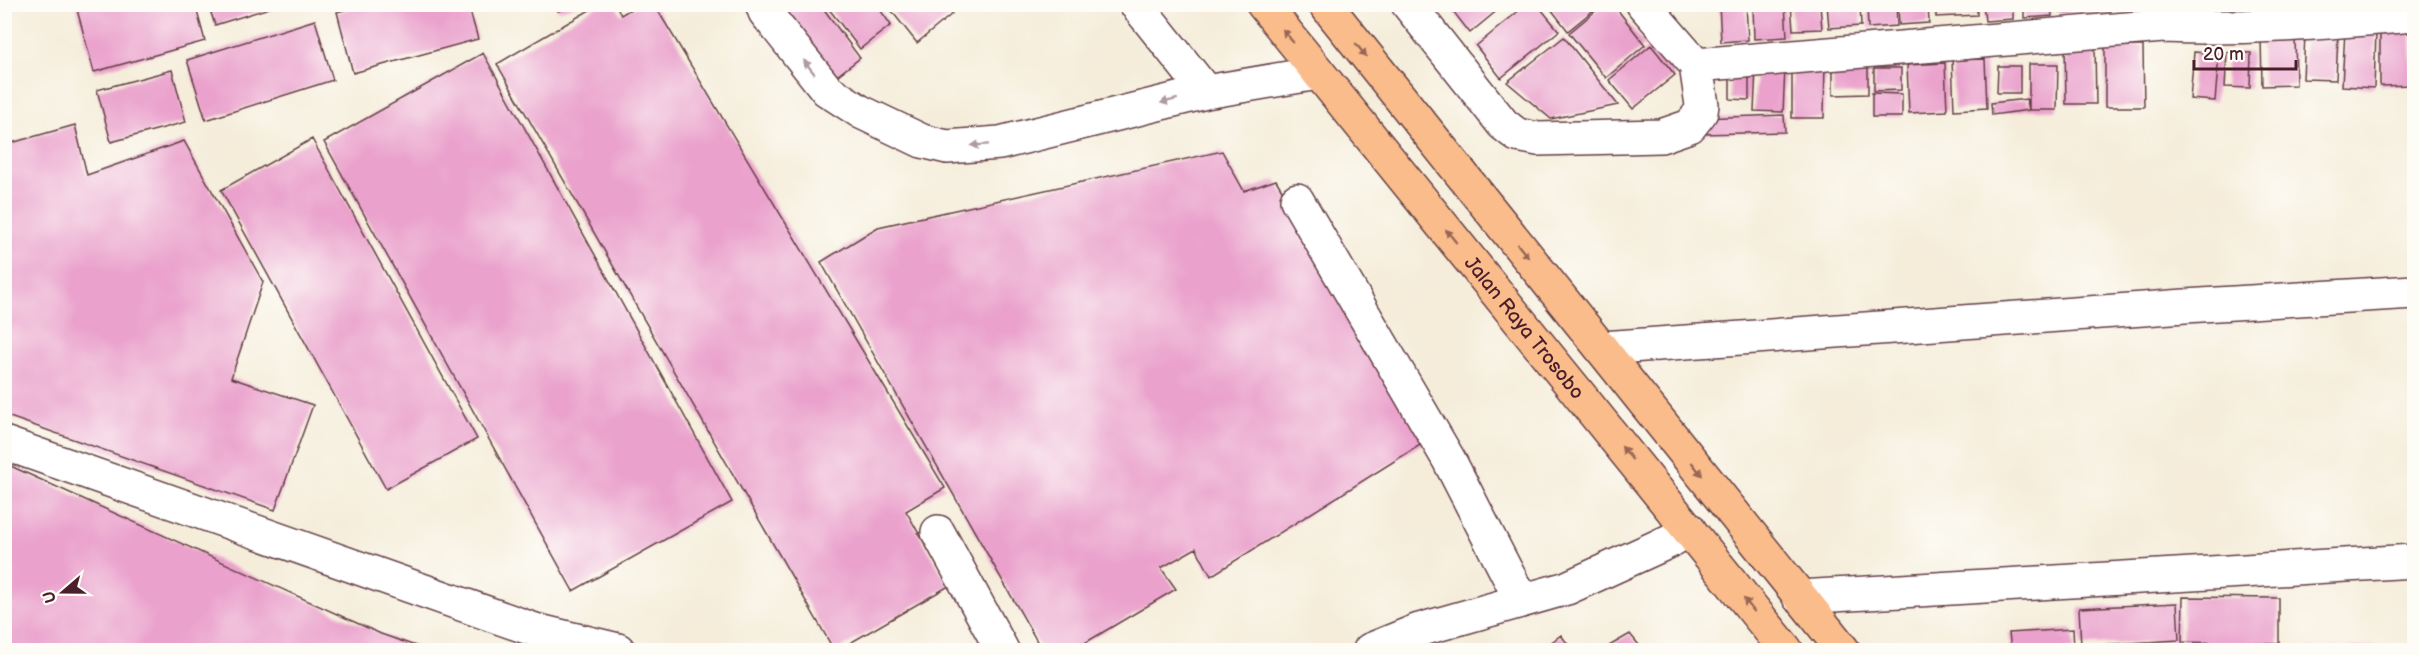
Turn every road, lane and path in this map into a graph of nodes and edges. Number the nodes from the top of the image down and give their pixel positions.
1 (762, 4) edge
2 (1136, 4) edge
3 (1263, 4) edge
4 (1325, 4) edge
5 (1408, 4) edge
6 (1643, 4) edge
7 (2339, 13) edge
8 (2162, 15) edge
9 (2415, 15) edge
10 (1696, 65) junction
11 (1318, 73) junction
12 (1206, 92) junction
13 (1297, 200) dead end
14 (2415, 292) edge
15 (1602, 348) junction
16 (4, 443) edge
17 (1689, 530) junction
18 (938, 532) dead end
19 (2415, 561) edge
20 (1799, 597) junction
21 (1521, 600) junction
22 (618, 651) edge
23 (1002, 651) edge
24 (1370, 651) edge
25 (1785, 651) edge
26 (1843, 651) edge

12 -> 1 street
2 - 12 street
11 -> 3 highway, Jalan Raya Trosobo
4 -> 15 highway
5 - 10 street
6 - 10 street
7 - 8 street
7 - 9 street
8 - 10 street
11 - 12 street
17 -> 11 highway, Jalan Raya Trosobo
13 - 21 street
14 - 15 street
15 -> 20 highway
16 - 22 street
17 - 21 street
25 -> 17 highway, Jalan Raya Trosobo
18 - 23 street
19 - 20 street
20 - 26 highway
21 - 24 street

